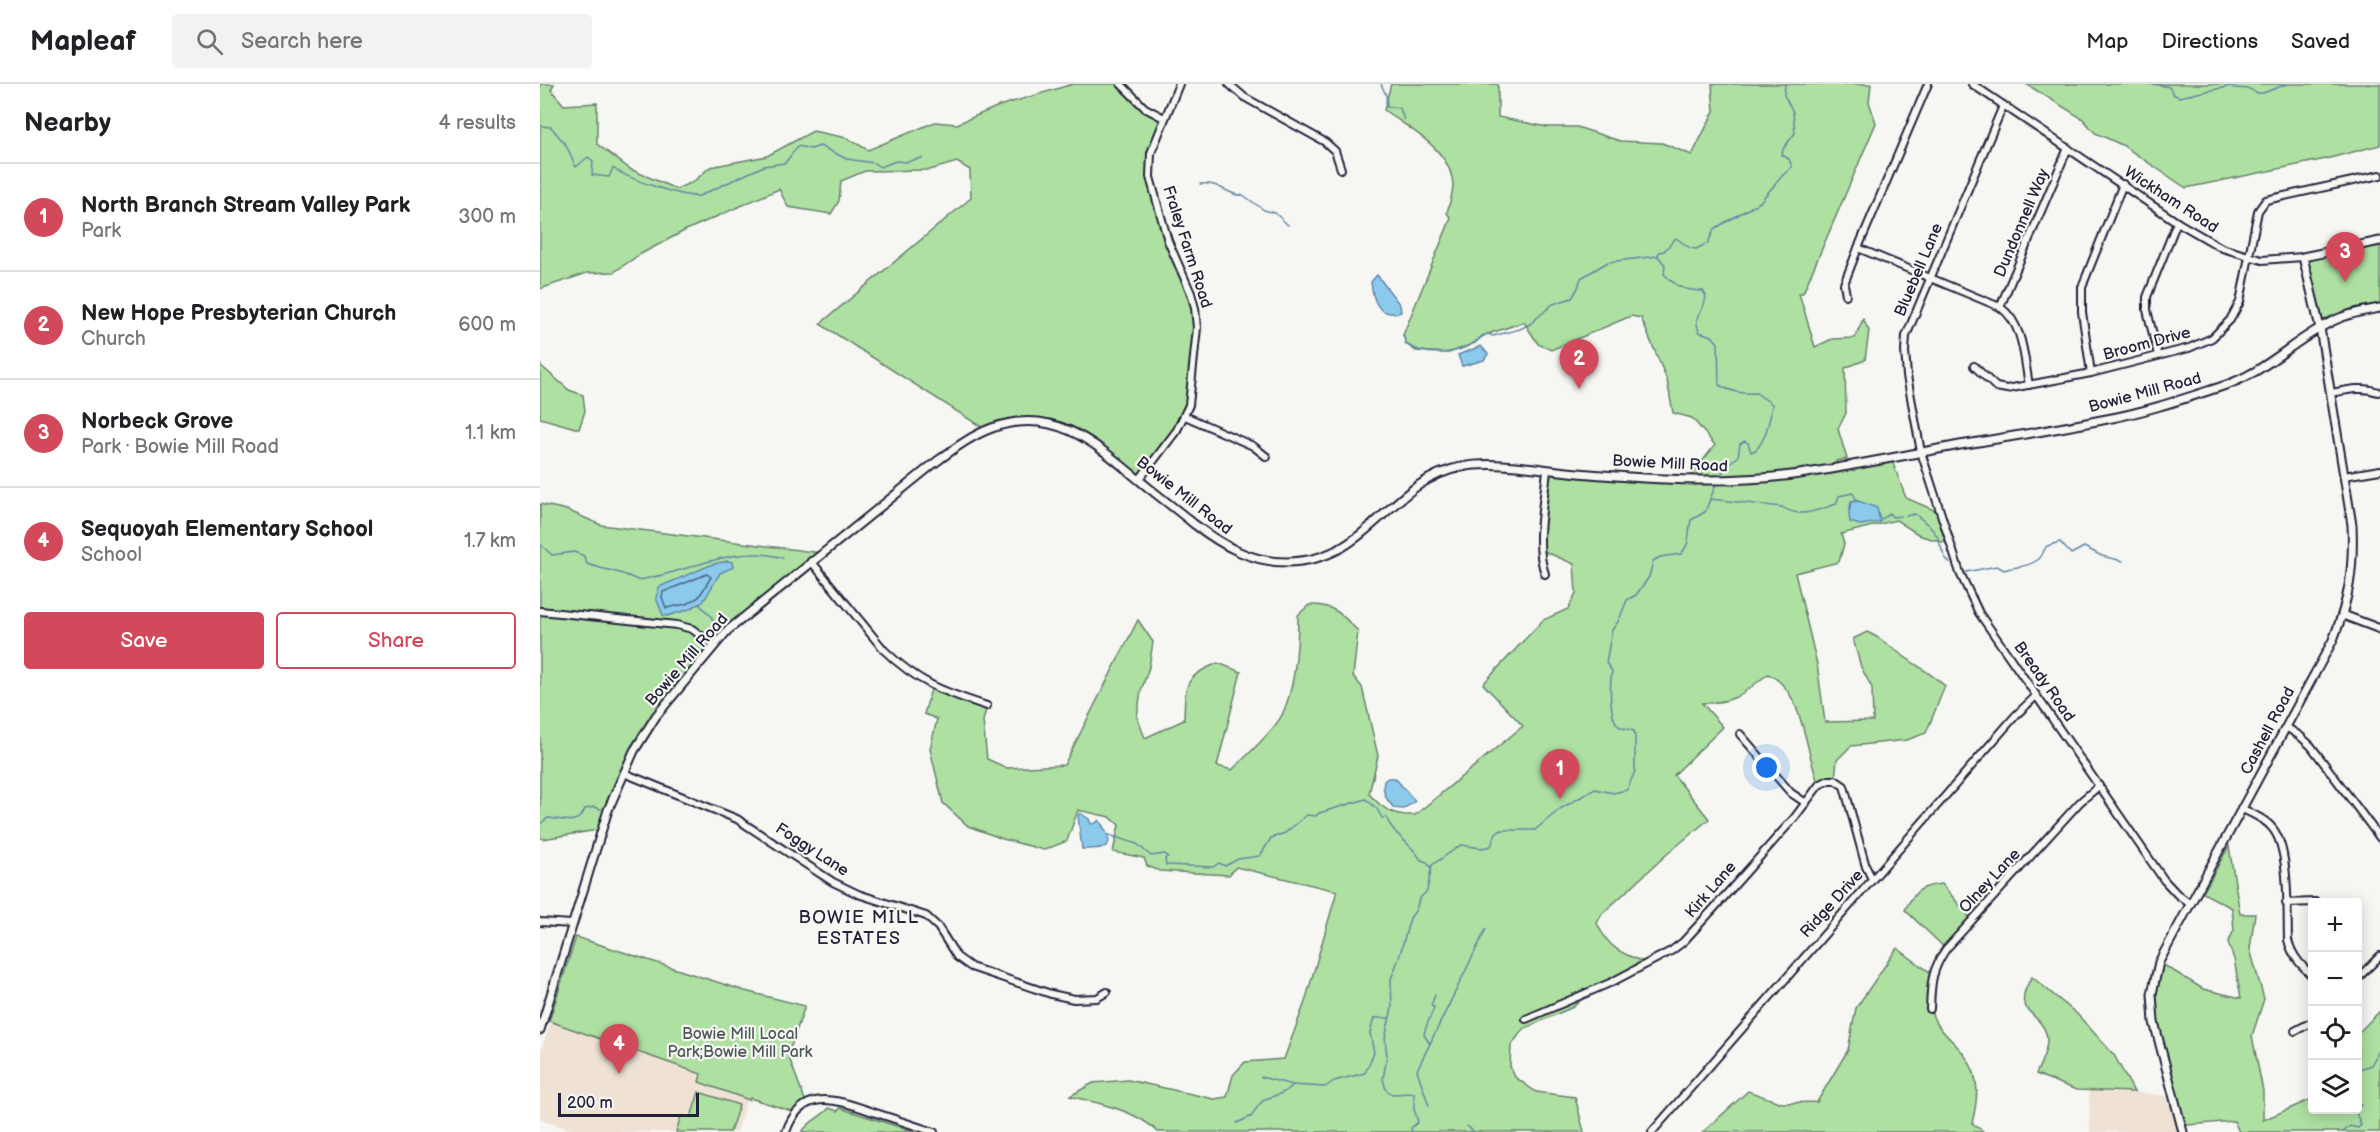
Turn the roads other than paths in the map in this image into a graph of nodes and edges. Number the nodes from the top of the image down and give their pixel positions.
1 (1121, 84) edge
2 (1179, 84) edge
3 (1228, 84) edge
4 (1928, 84) edge
5 (1972, 84) edge
6 (2003, 106) junction
7 (1164, 118) junction
8 (2068, 148) junction
9 (1341, 169) dead end
10 (2380, 175) edge
11 (2123, 184) junction
12 (2178, 222) junction
13 (2380, 242) edge
14 (1858, 248) junction
15 (2315, 254) junction
16 (2303, 257) junction
17 (2250, 258) junction
18 (2306, 270) junction
19 (1929, 278) junction
20 (1846, 295) dead end
21 (2000, 307) junction
22 (2380, 308) edge
23 (2320, 328) junction
24 (2158, 355) junction
25 (1974, 366) dead end
26 (2091, 373) junction
27 (2029, 385) junction
28 (2378, 392) dead end
29 (2331, 393) junction
30 (1185, 416) junction
31 (1921, 452) junction
32 (1267, 457) dead end
33 (1547, 470) junction
34 (2380, 470) edge
35 (2344, 476) junction
36 (1139, 480) junction
37 (812, 561) junction
38 (1545, 574) dead end
39 (540, 611) edge
40 (2343, 615) junction
41 (2380, 629) edge
42 (714, 645) junction
43 (2036, 696) junction
44 (987, 706) dead end
45 (2286, 727) junction
46 (1740, 734) dead end
47 (624, 773) junction
48 (2099, 786) junction
49 (1806, 803) junction
50 (2241, 808) junction
51 (2380, 837) edge
52 (1872, 879) junction
53 (2308, 902) edge
54 (2189, 903) junction
55 (2286, 903) junction
56 (540, 922) edge
57 (572, 924) junction
58 (2380, 956) edge
59 (2308, 971) edge
60 (2362, 974) edge
61 (1107, 992) dead end
62 (1930, 1009) dead end
63 (1526, 1019) dead end
64 (2308, 1025) edge
65 (540, 1030) edge
66 (2295, 1032) dead end
67 (786, 1132) edge
68 (934, 1132) edge
69 (1652, 1132) edge
70 (2183, 1132) edge

1 - 7 street
2 - 7 street, Fraley Farm Road
3 - 9 street
4 - 14 street
5 - 6 street, Wickham Road
6 - 8 street, Wickham Road
6 - 19 street, Bluebell Lane
7 - 30 street, Fraley Farm Road
8 - 11 street, Wickham Road
8 - 21 street, Dundonnell Way
10 - 17 street, Broom Drive
11 - 12 street, Wickham Road
11 - 26 street
12 - 17 street, Wickham Road
12 - 24 street
13 - 15 street, Wickham Road
14 - 19 street
14 - 20 street
15 - 16 street, Wickham Road
15 - 18 street
16 - 17 street, Wickham Road
16 - 18 street, Cashell Road
17 - 24 street, Broom Drive
18 - 23 street, Cashell Road
19 - 21 street
19 - 31 street, Bluebell Lane
21 - 27 street
22 - 23 street, Bowie Mill Road
23 - 29 street, Cashell Road
23 - 31 street, Bowie Mill Road
24 - 26 street, Broom Drive
25 - 27 street, Broom Drive
26 - 27 street, Broom Drive
28 - 29 street
29 - 35 street, Cashell Road
30 - 32 street
30 - 36 street, Fraley Farm Road
31 - 33 street, Bowie Mill Road
31 - 43 street, Bready Road
33 - 36 street, Bowie Mill Road
33 - 38 street
34 - 35 street
35 - 40 street, Cashell Road
36 - 37 street, Bowie Mill Road
37 - 42 street, Bowie Mill Road
37 - 44 street
39 - 42 street
40 - 41 street
40 - 45 street, Cashell Road
42 - 47 street, Bowie Mill Road
43 - 48 street, Bready Road
43 - 52 street, Ridge Drive
45 - 50 street, Cashell Road
45 - 51 street
46 - 49 street
47 - 57 street, Bowie Mill Road
47 - 61 street, Foggy Lane
48 - 54 street, Bready Road
48 - 62 street, Olney Lane
49 - 52 street, Kirk Lane
49 - 63 street, Kirk Lane
50 - 54 street, Cashell Road
50 - 55 street
52 - 69 street, Ridge Drive
53 - 55 street
54 - 70 street, Cashell Road
55 - 59 street
56 - 57 street
57 - 65 street, Bowie Mill Road
58 - 60 street
64 - 66 street
67 - 68 street

